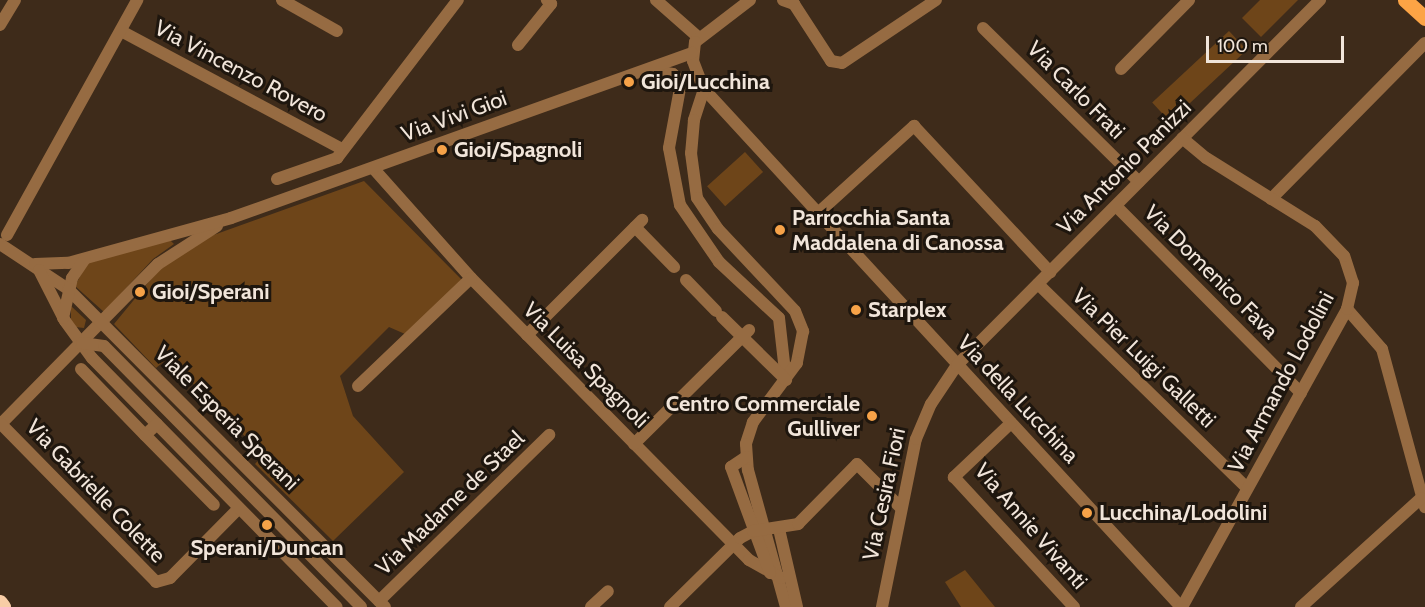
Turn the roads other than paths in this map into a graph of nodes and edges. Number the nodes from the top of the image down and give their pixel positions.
1 (15, 0) edge
2 (137, 0) edge
3 (282, 0) edge
4 (458, 0) edge
5 (547, 0) edge
6 (656, 0) edge
7 (750, 0) edge
8 (936, 0) edge
9 (1189, 0) edge
10 (1320, 0) edge
11 (1405, 0) edge
12 (792, 1) edge
13 (1425, 18) edge
14 (0, 25) edge
15 (983, 28) dead end
16 (121, 31) junction
17 (337, 31) dead end
18 (698, 37) junction
19 (1425, 43) edge
20 (518, 45) dead end
21 (692, 53) junction
22 (1121, 69) dead end
23 (646, 70) junction
24 (704, 89) junction
25 (1182, 138) junction
26 (342, 149) junction
27 (373, 168) junction
28 (277, 179) dead end
29 (692, 179) junction
30 (672, 180) junction
31 (1139, 182) junction
32 (1271, 199) junction
33 (1116, 206) junction
34 (818, 213) junction
35 (231, 218) junction
36 (3, 239) edge
37 (85, 259) junction
38 (35, 264) junction
39 (674, 267) dead end
40 (1050, 272) junction
41 (471, 279) junction
42 (686, 280) dead end
43 (1038, 284) junction
44 (68, 289) junction
45 (1347, 309) junction
46 (63, 318) junction
47 (103, 324) junction
48 (745, 334) junction
49 (527, 335) junction
50 (82, 343) junction
51 (104, 346) junction
52 (957, 364) junction
53 (147, 366) junction
54 (81, 369) dead end
55 (786, 380) junction
56 (358, 386) dead end
57 (146, 389) junction
58 (1301, 393) junction
59 (1011, 423) junction
60 (157, 424) junction
61 (146, 435) junction
62 (549, 435) dead end
63 (634, 444) junction
64 (205, 449) junction
65 (229, 449) junction
66 (205, 471) junction
67 (1247, 488) junction
68 (1423, 503) edge
69 (213, 505) dead end
70 (901, 507) junction
71 (239, 508) junction
72 (296, 518) junction
73 (767, 530) junction
74 (293, 538) junction
75 (273, 541) junction
76 (733, 543) junction
77 (783, 580) junction
78 (608, 591) dead end
79 (0, 603) edge
80 (382, 604) edge
81 (3, 607) edge
82 (337, 607) edge
83 (361, 607) edge
84 (591, 607) edge
85 (670, 607) edge
86 (786, 607) edge
87 (797, 607) edge
88 (882, 607) edge
89 (1074, 607) edge
90 (1182, 607) edge
91 (1301, 607) edge

1 - 14 street
2 - 16 street
3 - 17 street
4 - 26 street
5 - 20 street
6 - 18 street
7 - 18 street
8 - 12 street
9 - 22 street
10 - 25 street, Via Antonio Panizzi
11 - 13 main road
15 - 31 street, Via Carlo Frati
16 - 26 street, Via Vincenzo Rovero
16 - 36 street
18 - 21 street
19 - 32 street
21 - 23 street, Via Vivi Gioi
21 - 24 street, Via della Lucchina
23 - 27 street, Via Vivi Gioi
23 - 30 street
24 - 29 street
24 - 34 street, Via della Lucchina
25 - 31 street, Via Antonio Panizzi
25 - 32 street, Via Armando Lodolini
26 - 28 street
27 - 35 street, Via Vivi Gioi
27 - 41 street, Via Luisa Spagnoli
29 - 30 street
29 - 55 street
30 - 55 street
31 - 33 street, Via Antonio Panizzi
32 - 45 street, Via Armando Lodolini
33 - 40 street, Via Antonio Panizzi
33 - 58 street, Via Domenico Fava
34 - 40 street
34 - 52 street, Via della Lucchina
35 - 37 street, Via Vivi Gioi
35 - 47 street, Via Vivi Gioi
36 - 38 street, Viale Esperia Sperani
37 - 38 street, Via Vivi Gioi
37 - 44 street
38 - 44 street, Viale Esperia Sperani
38 - 46 street
39 - 49 street
40 - 43 street, Via Antonio Panizzi
41 - 49 street, Via Luisa Spagnoli
41 - 56 street
42 - 48 street
43 - 52 street, Via Antonio Panizzi
43 - 67 street, Via Pier Luigi Galletti
44 - 46 street
44 - 47 street, Viale Esperia Sperani
45 - 58 street, Via Armando Lodolini
45 - 68 street
46 - 50 street
47 - 50 street, Via Vivi Gioi
47 - 51 street
47 - 53 street, Viale Esperia Sperani
48 - 55 street
48 - 63 street
49 - 63 street, Via Luisa Spagnoli
50 - 51 street
50 - 60 street
50 - 71 street, Via Gabrielle Colette
51 - 57 street, Viale Esperia Sperani
52 - 59 street, Via della Lucchina
52 - 70 street, Via Cesira Fiori
53 - 57 street
53 - 65 street, Viale Esperia Sperani
54 - 61 street
55 - 73 street
57 - 64 street, Viale Esperia Sperani
58 - 67 street, Via Armando Lodolini
59 - 89 street, Via Annie Vivanti
59 - 90 street, Via della Lucchina
60 - 61 street
60 - 61 street
60 - 66 street
61 - 69 street
62 - 80 street, Via Madame de Stael
63 - 76 street, Via Luisa Spagnoli
64 - 65 street
64 - 66 street
64 - 74 street, Viale Esperia Sperani
65 - 72 street, Viale Esperia Sperani
66 - 71 street
67 - 90 street, Via Armando Lodolini
68 - 91 street
70 - 73 street
70 - 88 street, Via Cesira Fiori
71 - 75 street
72 - 74 street
72 - 80 street, Viale Esperia Sperani
73 - 76 street
73 - 77 street
74 - 75 street
74 - 83 street, Viale Esperia Sperani
75 - 82 street
76 - 77 street, Via Luisa Spagnoli
76 - 85 street
77 - 86 street
77 - 87 street
78 - 84 street
79 - 81 highway

